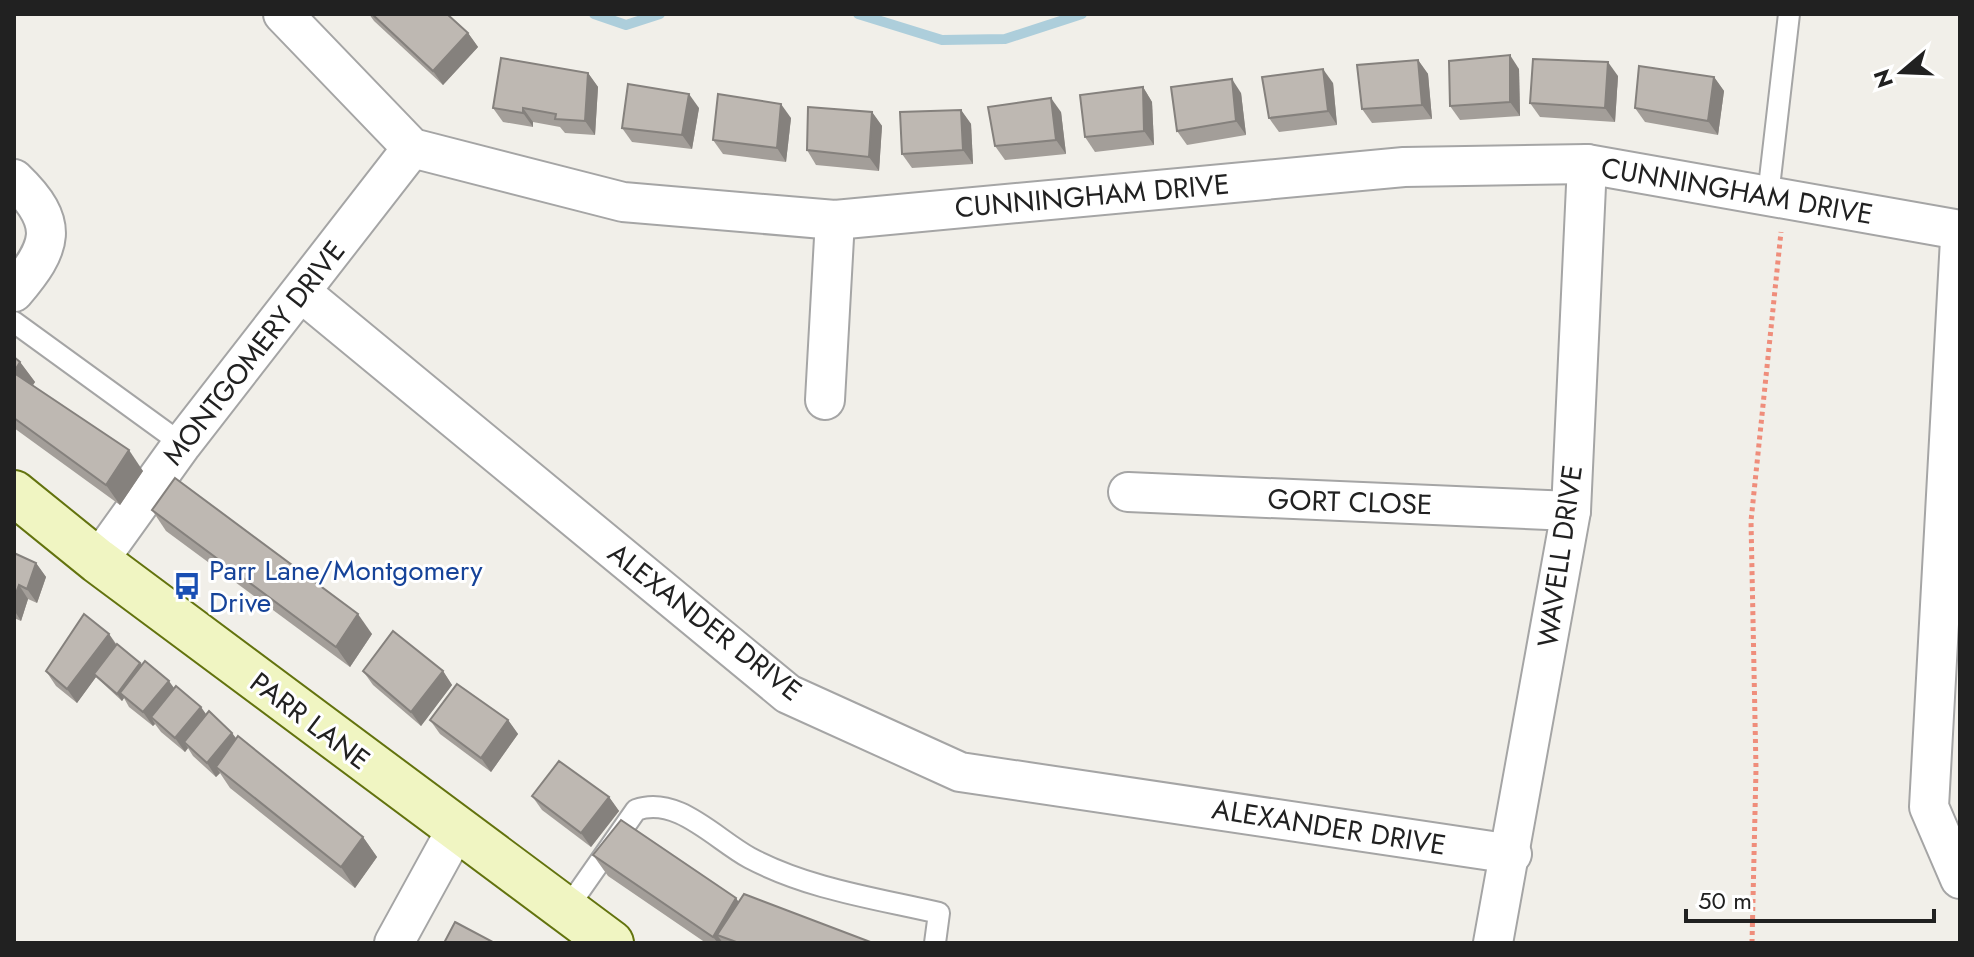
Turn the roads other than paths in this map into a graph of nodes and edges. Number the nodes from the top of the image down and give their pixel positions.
1 (283, 14) edge
2 (1789, 14) edge
3 (412, 148) junction
4 (1587, 164) junction
5 (14, 179) edge
6 (1776, 198) junction
7 (835, 220) junction
8 (1960, 230) edge
9 (1960, 239) edge
10 (14, 292) edge
11 (302, 293) junction
12 (14, 322) edge
13 (825, 400) dead end
14 (182, 444) junction
15 (1128, 492) dead end
16 (14, 493) edge
17 (1571, 511) junction
18 (98, 561) junction
19 (456, 830) junction
20 (1512, 854) junction
21 (1960, 879) edge
22 (583, 930) edge
23 (394, 943) edge
24 (935, 943) edge
25 (1493, 943) edge

1 - 3 street
2 - 6 lane
3 - 7 street, CUNNINGHAM DRIVE
3 - 11 street, MONTGOMERY DRIVE
4 - 6 street, CUNNINGHAM DRIVE
4 - 7 street, CUNNINGHAM DRIVE
4 - 17 street, WAVELL DRIVE
5 - 10 street
6 - 8 street, CUNNINGHAM DRIVE
7 - 13 street
9 - 21 street
11 - 14 street, MONTGOMERY DRIVE
11 - 20 street, ALEXANDER DRIVE
12 - 14 lane
14 - 18 street, MONTGOMERY DRIVE
15 - 17 street, GORT CLOSE
16 - 18 street, PARR LANE
17 - 20 street, WAVELL DRIVE
18 - 19 street, PARR LANE
19 - 22 street, PARR LANE
19 - 23 street
20 - 25 street, WAVELL DRIVE
22 - 24 lane

